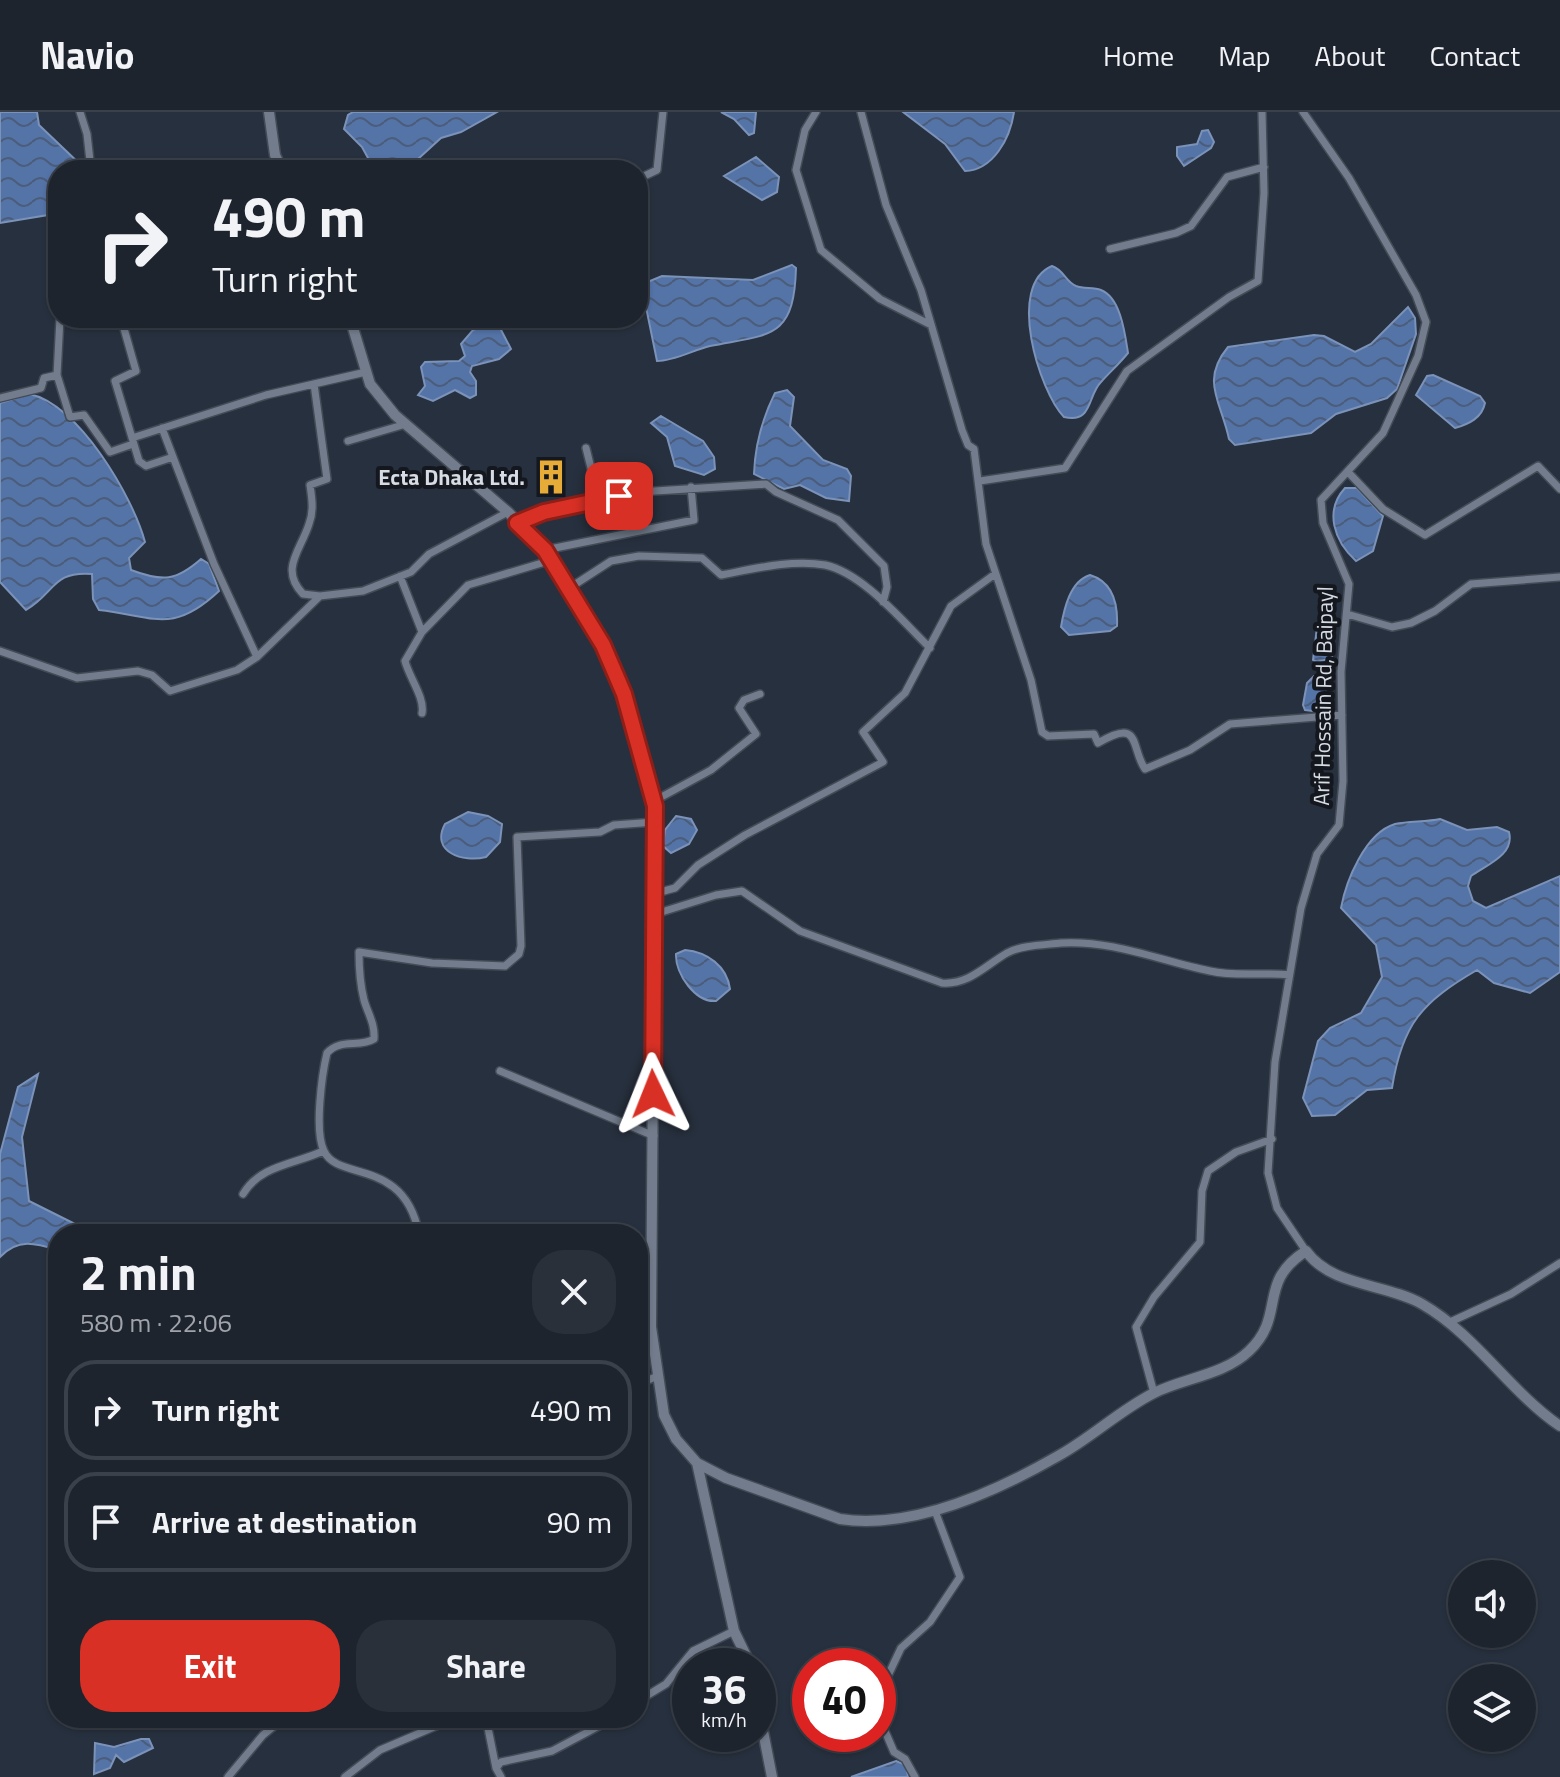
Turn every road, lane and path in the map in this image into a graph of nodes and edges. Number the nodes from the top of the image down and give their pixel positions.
1 (80, 112) edge
2 (269, 112) edge
3 (663, 112) edge
4 (816, 112) edge
5 (861, 112) edge
6 (1262, 112) edge
7 (1303, 112) edge
8 (90, 160) edge
9 (277, 160) edge
10 (1264, 167) junction
11 (648, 174) edge
12 (1110, 249) dead end
13 (931, 325) junction
14 (59, 328) edge
15 (124, 328) edge
16 (353, 328) edge
17 (366, 372) junction
18 (57, 375) junction
19 (314, 384) junction
20 (0, 398) edge
21 (406, 424) junction
22 (162, 428) junction
23 (132, 441) junction
24 (348, 441) dead end
25 (586, 448) dead end
26 (173, 457) junction
27 (1349, 473) junction
28 (980, 481) junction
29 (691, 487) junction
30 (1560, 489) edge
31 (599, 500) junction
32 (508, 512) junction
33 (517, 523) junction
34 (548, 555) junction
35 (995, 574) junction
36 (400, 576) junction
37 (1560, 577) edge
38 (571, 587) junction
39 (320, 596) junction
40 (883, 602) junction
41 (1347, 614) junction
42 (422, 632) junction
43 (930, 648) junction
44 (0, 651) edge
45 (257, 657) junction
46 (760, 694) dead end
47 (422, 713) dead end
48 (1342, 715) junction
49 (654, 801) junction
50 (655, 822) junction
51 (653, 894) junction
52 (652, 915) junction
53 (1289, 975) junction
54 (500, 1071) dead end
55 (654, 1136) junction
56 (1272, 1139) junction
57 (323, 1151) junction
58 (243, 1194) dead end
59 (415, 1224) edge
60 (1306, 1251) junction
61 (1560, 1263) edge
62 (651, 1292) joint
63 (1450, 1322) junction
64 (658, 1376) junction
65 (648, 1380) edge
66 (1154, 1393) junction
67 (1560, 1426) edge
68 (697, 1463) junction
69 (935, 1511) junction
70 (734, 1631) junction
71 (742, 1648) edge
72 (896, 1659) edge
73 (648, 1695) edge
74 (272, 1728) edge
75 (432, 1728) edge
76 (490, 1728) edge
77 (595, 1728) edge
78 (767, 1752) edge
79 (894, 1752) edge
80 (496, 1768) junction
81 (228, 1777) edge
82 (345, 1777) edge
83 (501, 1777) edge
84 (772, 1777) edge
85 (915, 1777) edge

1 - 8 street
2 - 9 street
3 - 11 street
4 - 13 street
5 - 13 street
6 - 10 street
7 - 27 street, Arif Hossain Rd, Baipayl
10 - 12 street
10 - 28 street
13 - 28 street
14 - 18 street
15 - 23 street
16 - 17 street
17 - 19 street
17 - 21 street
18 - 20 street
18 - 23 street
19 - 22 street
19 - 39 street
21 - 24 street
21 - 32 street
22 - 23 street
22 - 26 street
23 - 26 street
25 - 31 street
26 - 45 street
27 - 30 street
27 - 41 street, Arif Hossain Rd, Baipayl
28 - 35 street
29 - 31 street
29 - 34 street
29 - 40 street
31 - 33 street
32 - 33 street
32 - 36 street
33 - 34 street
34 - 38 street
34 - 42 street
35 - 43 street
35 - 48 street
36 - 39 street
36 - 42 street
37 - 41 street
38 - 40 street
38 - 49 street
39 - 45 street
40 - 43 street
41 - 48 street, Arif Hossain Rd, Baipayl
42 - 47 street
43 - 51 street
44 - 45 street
46 - 49 street
48 - 53 street, Arif Hossain Rd, Baipayl
49 - 50 street
50 - 51 street
50 - 57 street
51 - 52 street
52 - 53 street
52 - 55 street
53 - 56 street, Arif Hossain Rd, Baipayl
54 - 55 street
55 - 62 street
56 - 60 street, Arif Hossain Rd, Baipayl
56 - 66 street
57 - 58 street
57 - 59 street
60 - 63 street, Arif Hossain Rd, Baipayl
60 - 66 street
61 - 63 street
62 - 64 street
63 - 67 street
64 - 65 street
64 - 68 street
66 - 69 street
68 - 69 street
68 - 70 street
69 - 72 street
70 - 71 street
70 - 73 street
74 - 81 street
75 - 82 street
76 - 80 street
77 - 80 street
78 - 84 street
79 - 85 street
80 - 83 street

